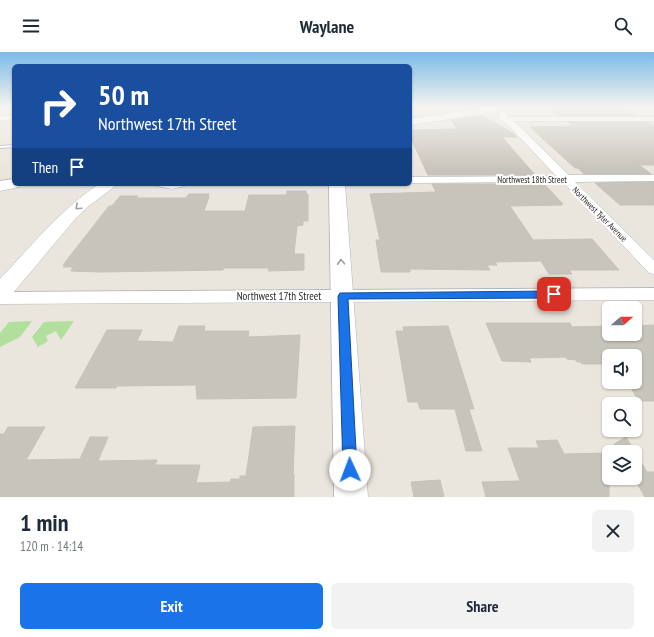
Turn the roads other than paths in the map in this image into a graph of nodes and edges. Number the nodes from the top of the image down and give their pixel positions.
1 (517, 129) edge
2 (12, 146) edge
3 (0, 147) edge
4 (654, 178) edge
5 (566, 179) junction
6 (412, 180) edge
7 (12, 184) edge
8 (0, 186) edge
9 (106, 186) edge
10 (337, 186) edge
11 (654, 269) edge
12 (0, 293) edge
13 (654, 294) edge
14 (343, 296) junction
15 (0, 298) edge
16 (351, 497) edge

1 - 5 street, Northwest Tyler Avenue
2 - 3 lane
4 - 5 street, Northwest 18th Street
5 - 6 street, Northwest 18th Street
5 - 11 street, Northwest Tyler Avenue
7 - 8 main road
9 -> 12 main road
14 -> 10 main road
13 - 14 street, Northwest 17th Street
14 - 15 street, Northwest 17th Street
14 - 16 main road

